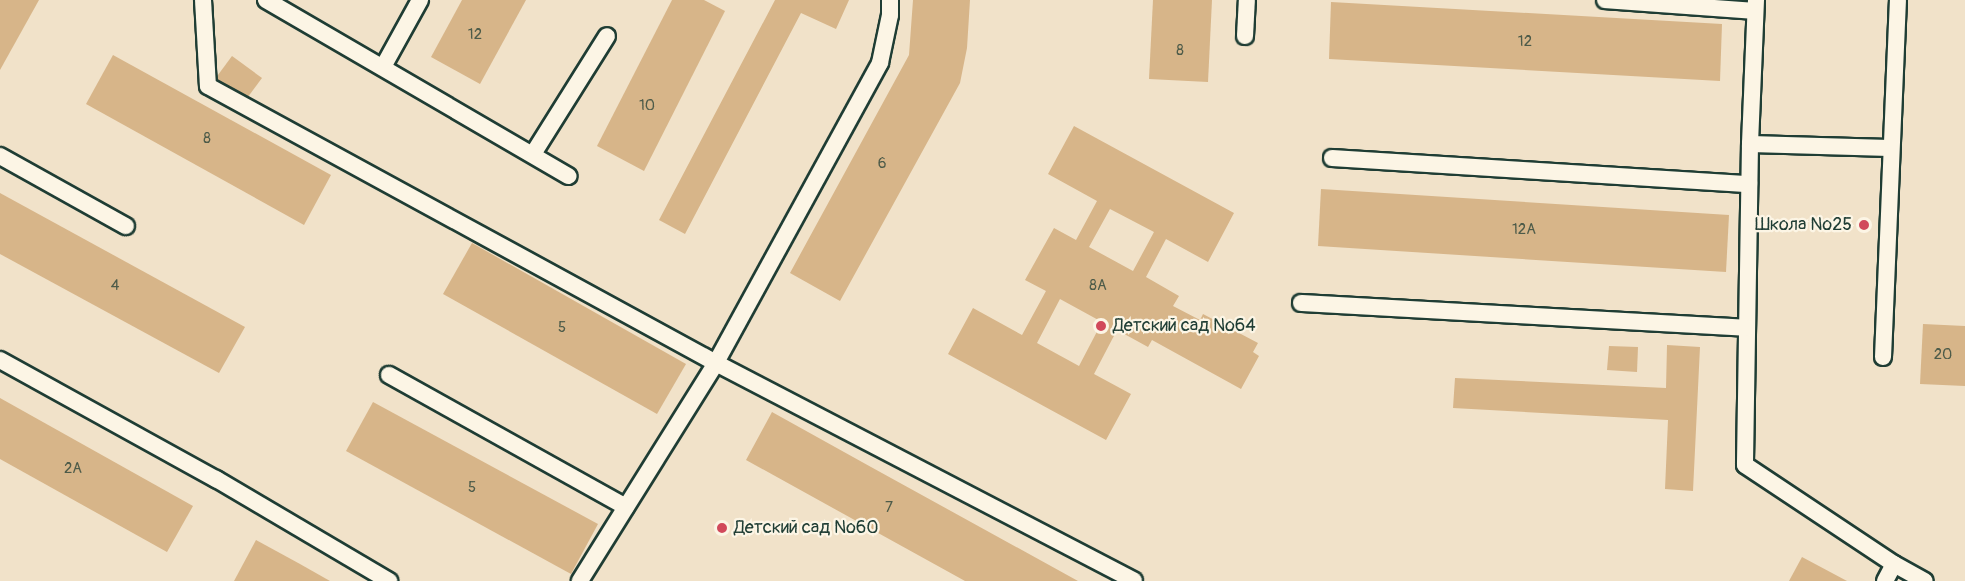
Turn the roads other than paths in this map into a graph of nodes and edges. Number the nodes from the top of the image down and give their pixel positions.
1 (203, 0) edge
2 (266, 0) edge
3 (420, 0) edge
4 (891, 0) edge
5 (1247, 0) edge
6 (1605, 0) edge
7 (1898, 0) edge
8 (1755, 5) edge
9 (608, 36) dead end
10 (1245, 36) dead end
11 (383, 67) junction
12 (1750, 144) junction
13 (1890, 148) junction
14 (533, 154) junction
15 (0, 156) edge
16 (1332, 158) dead end
17 (569, 176) dead end
18 (1749, 184) junction
19 (126, 226) dead end
20 (1300, 303) dead end
21 (1746, 328) junction
22 (1883, 357) dead end
23 (0, 360) edge
24 (716, 363) junction
25 (389, 375) dead end
26 (626, 507) junction
27 (1894, 564) junction
28 (389, 581) edge
29 (580, 581) edge
30 (1134, 581) edge
31 (1885, 581) edge
32 (1925, 581) edge

1 - 24 lane
2 - 11 lane
3 - 11 lane
4 - 24 lane
5 - 10 lane
6 - 8 lane
7 - 13 lane
8 - 12 lane
9 - 14 lane
11 - 14 lane
12 - 13 lane
12 - 18 lane
13 - 22 lane
14 - 17 lane
15 - 19 lane
16 - 18 lane
18 - 21 lane
20 - 21 lane
21 - 27 lane
23 - 28 lane
24 - 26 lane
24 - 30 lane
25 - 26 lane
26 - 29 lane
27 - 31 lane
27 - 32 lane

